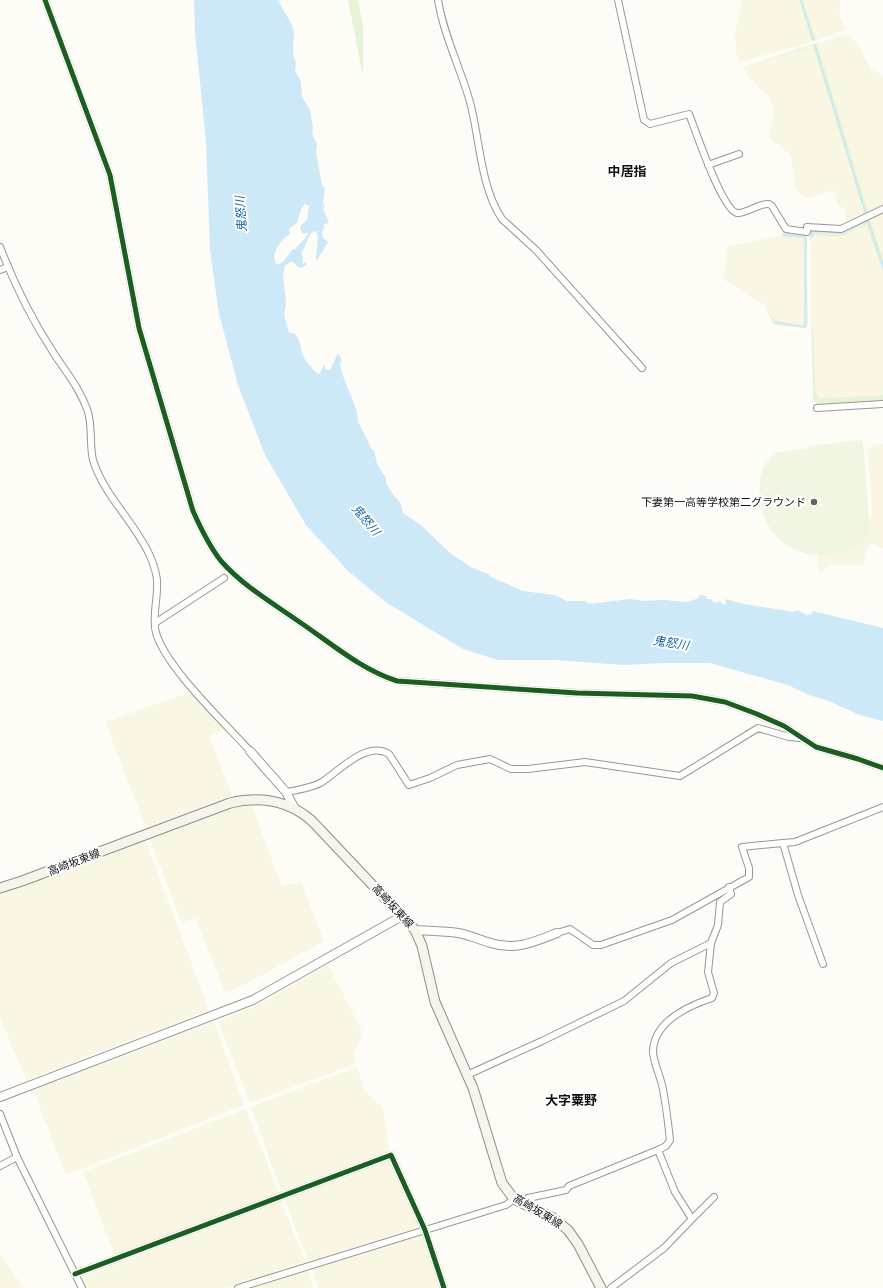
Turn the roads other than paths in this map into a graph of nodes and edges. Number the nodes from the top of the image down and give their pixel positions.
1 (45, 0) edge
2 (438, 0) edge
3 (618, 0) edge
4 (739, 154) dead end
5 (708, 165) junction
6 (883, 209) edge
7 (0, 247) edge
8 (8, 267) junction
9 (0, 270) edge
10 (642, 368) dead end
11 (883, 404) edge
12 (817, 408) dead end
13 (224, 578) dead end
14 (155, 623) junction
15 (800, 738) junction
16 (250, 751) joint
17 (874, 765) junction
18 (883, 768) edge
19 (883, 771) edge
20 (286, 792) junction
21 (883, 807) edge
22 (295, 809) junction
23 (783, 843) junction
24 (729, 887) junction
25 (0, 888) edge
26 (402, 916) junction
27 (415, 930) junction
28 (557, 933) joint
29 (711, 943) junction
30 (823, 964) dead end
31 (467, 1075) junction
32 (0, 1098) edge
33 (0, 1114) edge
34 (658, 1150) junction
35 (17, 1157) junction
36 (0, 1166) edge
37 (714, 1197) dead end
38 (517, 1201) junction
39 (692, 1219) junction
40 (425, 1230) junction
41 (76, 1274) junction
42 (82, 1288) edge
43 (238, 1288) edge
44 (444, 1288) edge
45 (601, 1288) edge
46 (610, 1288) edge

1 - 15 street
2 - 10 street
3 - 5 street
4 - 5 street
5 - 6 street
7 - 8 street
8 - 9 street
8 - 14 street
11 - 12 street
13 - 14 street
14 - 16 street
15 - 17 street
15 - 20 street
16 - 20 street
17 - 18 street
17 - 19 street
20 - 22 street
21 - 23 street
22 - 25 main road, 高崎坂東線
22 - 26 main road, 高崎坂東線
23 - 24 street
23 - 30 street
24 - 28 street
24 - 29 street
26 - 27 main road, 高崎坂東線
26 - 32 street
27 - 28 street
27 - 31 main road, 高崎坂東線
29 - 31 street
29 - 34 street
31 - 38 main road, 高崎坂東線
33 - 35 street
34 - 38 street
34 - 39 street
35 - 36 street
35 - 41 street
37 - 39 street
38 - 40 street
38 - 45 main road, 高崎坂東線
39 - 46 street
40 - 41 street
40 - 43 street
40 - 44 street
41 - 42 street

